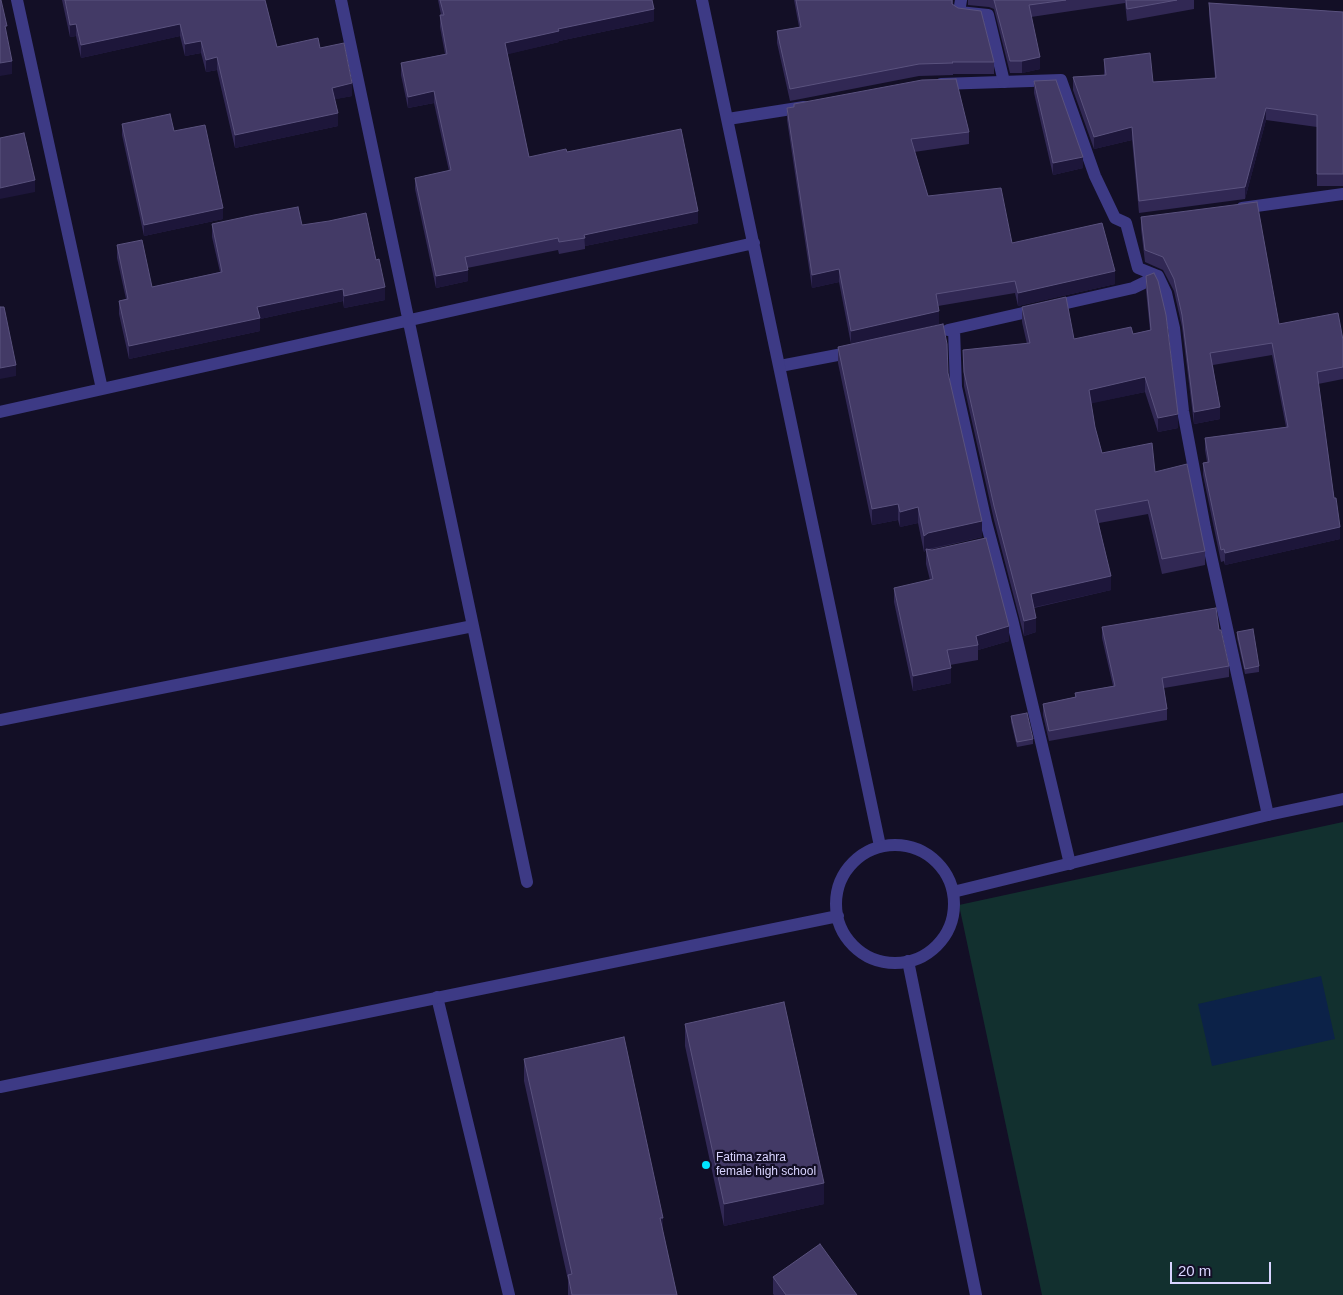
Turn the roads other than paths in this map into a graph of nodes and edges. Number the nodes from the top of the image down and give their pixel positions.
1 (17, 0) edge
2 (341, 0) edge
3 (702, 0) edge
4 (961, 0) edge
5 (1004, 82) junction
6 (930, 84) edge
7 (814, 105) edge
8 (728, 119) junction
9 (1343, 194) edge
10 (1228, 210) edge
11 (754, 244) junction
12 (1158, 276) junction
13 (409, 320) junction
14 (954, 329) junction
15 (936, 333) edge
16 (864, 349) edge
17 (780, 366) junction
18 (102, 389) junction
19 (0, 412) edge
20 (473, 626) junction
21 (0, 720) edge
22 (1343, 798) edge
23 (1268, 815) junction
24 (880, 846) junction
25 (1070, 864) junction
26 (527, 882) dead end
27 (953, 892) junction
28 (838, 916) junction
29 (908, 961) junction
30 (437, 997) junction
31 (0, 1087) edge
32 (509, 1295) edge
33 (976, 1295) edge

1 - 18 street
2 - 13 street
3 - 8 street
4 - 5 street
5 - 6 street
5 - 12 street
7 - 8 street
8 - 11 street
9 - 10 street
11 - 13 street
11 - 17 street
12 - 14 street
12 - 23 street
13 - 18 street
13 - 20 street
14 - 15 street
14 - 25 street
16 - 17 street
17 - 24 street
18 - 19 street
20 - 21 street
20 - 26 street
22 - 23 street
23 - 25 street
24 - 27 street
24 - 28 street
25 - 27 street
27 - 29 street
28 - 29 street
28 - 30 street
29 - 33 street
30 - 31 street
30 - 32 street

